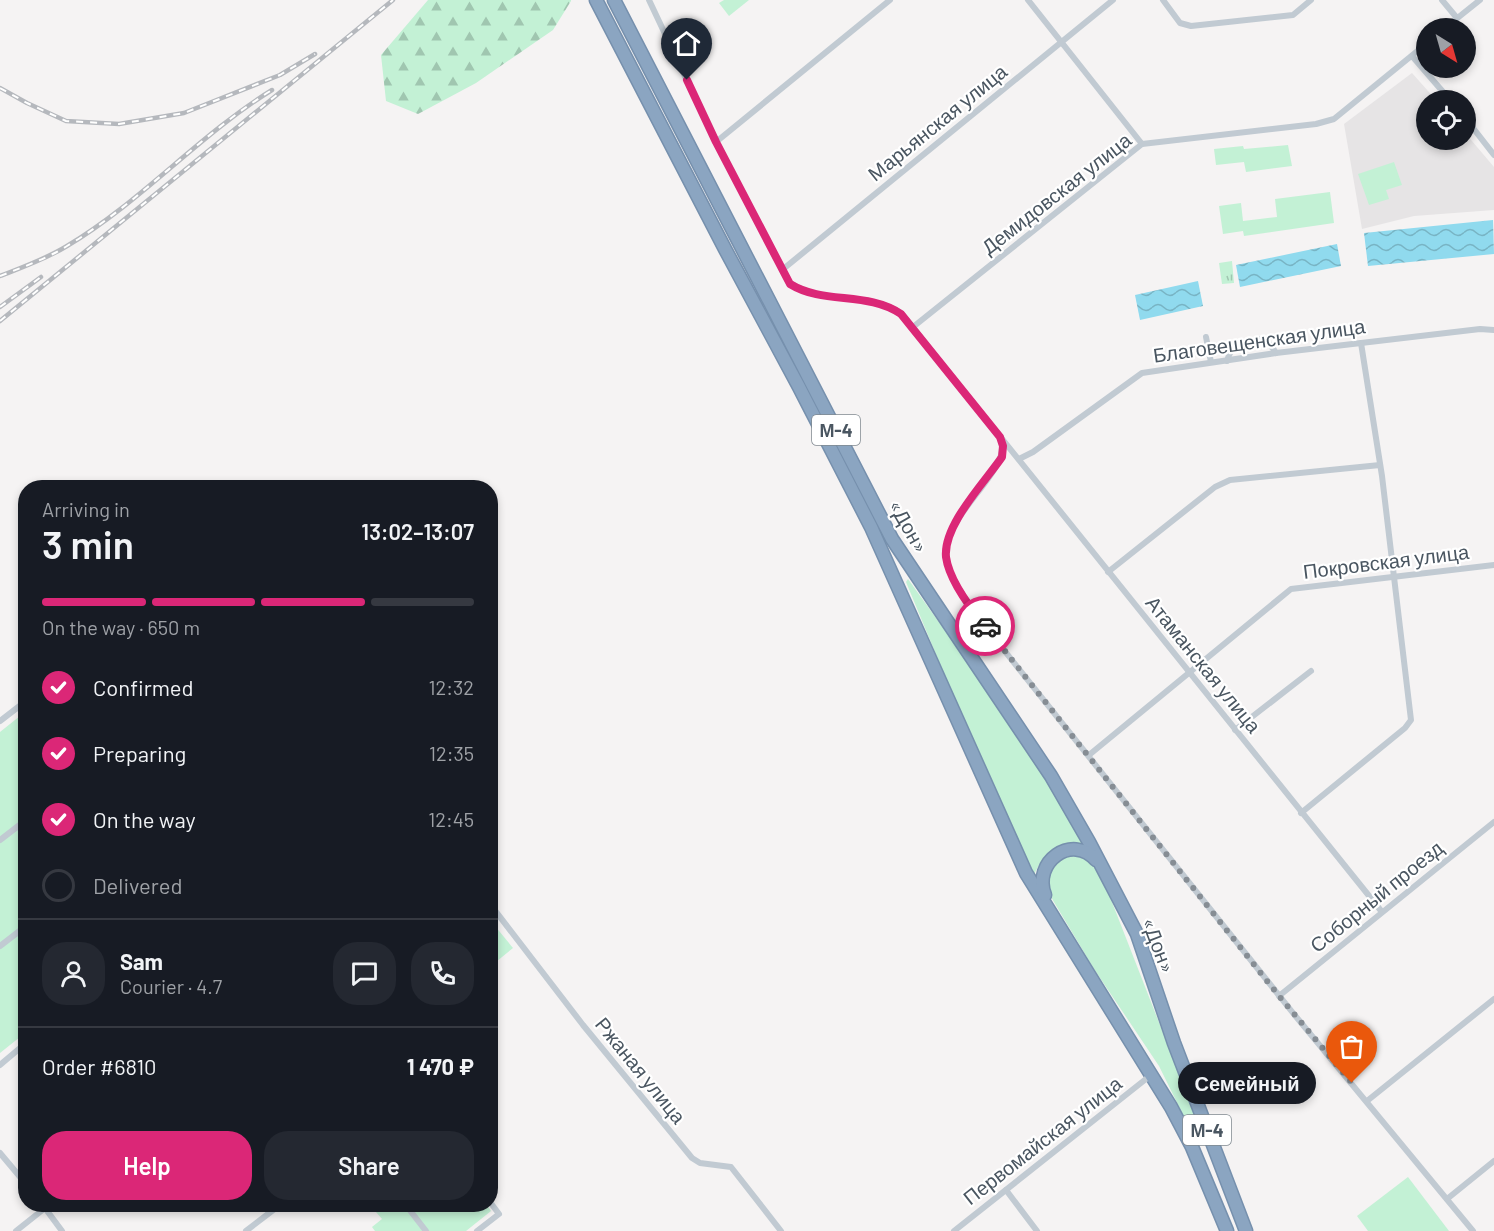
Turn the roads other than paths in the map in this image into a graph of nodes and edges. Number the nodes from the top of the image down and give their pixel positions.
1 (596, 0) edge
2 (614, 0) edge
3 (649, 0) edge
4 (890, 0) edge
5 (1028, 0) edge
6 (1113, 0) edge
7 (1163, 0) edge
8 (1442, 0) edge
9 (1480, 0) edge
10 (1308, 1) edge
11 (1457, 18) joint
12 (1061, 40) junction
13 (1416, 53) edge
14 (1412, 56) junction
15 (1441, 90) edge
16 (1476, 132) edge
17 (716, 142) junction
18 (1142, 144) junction
19 (1494, 155) edge
20 (782, 270) junction
21 (913, 327) junction
22 (1494, 330) edge
23 (1206, 337) dead end
24 (1257, 339) dead end
25 (1246, 342) dead end
26 (1361, 343) junction
27 (1276, 353) junction
28 (1227, 361) junction
29 (1210, 362) junction
30 (1000, 437) junction
31 (1019, 459) junction
32 (1380, 465) junction
33 (1494, 565) edge
34 (1108, 572) junction
35 (1395, 578) junction
36 (1311, 671) dead end
37 (1190, 672) junction
38 (18, 707) edge
39 (0, 721) edge
40 (1235, 730) junction
41 (1089, 755) junction
42 (1301, 813) junction
43 (1494, 822) edge
44 (18, 826) edge
45 (0, 840) edge
46 (1100, 866) junction
47 (1382, 912) junction
48 (498, 914) edge
49 (18, 932) edge
50 (0, 946) edge
51 (1090, 977) junction
52 (1279, 996) junction
53 (1494, 999) edge
54 (18, 1050) edge
55 (0, 1065) edge
56 (1152, 1075) junction
57 (1367, 1101) junction
58 (0, 1153) edge
59 (1494, 1161) edge
60 (18, 1174) edge
61 (1006, 1190) junction
62 (1447, 1199) junction
63 (38, 1212) edge
64 (49, 1212) edge
65 (271, 1212) edge
66 (411, 1212) edge
67 (498, 1212) edge
68 (16, 1231) edge
69 (62, 1231) edge
70 (246, 1231) edge
71 (426, 1231) edge
72 (477, 1231) edge
73 (781, 1231) edge
74 (954, 1231) edge
75 (1037, 1231) edge
76 (1227, 1231) edge
77 (1246, 1231) edge
78 (1473, 1231) edge

1 - 51 highway, «Дон» / М-4
2 - 46 highway, «Дон» / М-4
3 - 17 street, Атаманская улица
4 - 17 street
5 - 12 street
6 - 12 street, Марьянская улица
7 - 10 street
8 - 11 street
9 - 11 street
12 - 18 street
12 - 20 street, Марьянская улица
13 - 14 street, Демидовская улица
14 - 15 street
14 - 18 street, Демидовская улица
16 - 19 street
17 - 20 street, Атаманская улица
18 - 21 street, Демидовская улица
20 - 21 street, Атаманская улица
21 - 30 street, Атаманская улица
22 - 26 street, Благовещенская улица
23 - 29 street
24 - 27 street
25 - 28 street
26 - 27 street, Благовещенская улица
26 - 32 street
27 - 28 street, Благовещенская улица
28 - 29 street, Благовещенская улица
29 - 31 street, Благовещенская улица
30 - 31 street, Атаманская улица
30 - 41 street
31 - 34 street, Атаманская улица
32 - 34 street
32 - 35 street
33 - 35 street, Покровская улица
34 - 37 street, Атаманская улица
35 - 37 street, Покровская улица
35 - 42 street
36 - 40 street
37 - 40 street, Атаманская улица
37 - 41 street, Покровская улица
38 - 39 street
40 - 42 street, Атаманская улица
41 - 52 street
42 - 47 street, Атаманская улица
43 - 47 street, Соборный проезд
44 - 45 street
46 - 51 highway, М-4
46 - 77 highway, «Дон» / М-4
47 - 52 street, Соборный проезд
48 - 73 street, Ржаная улица
49 - 50 street
51 - 56 highway, «Дон» / М-4
52 - 57 street
53 - 57 street
54 - 55 street
56 - 61 street, Первомайская улица
56 - 76 highway, «Дон» / М-4
57 - 62 street
58 - 60 street
59 - 62 street
61 - 74 street, Первомайская улица
61 - 75 street
62 - 78 street
63 - 68 street
64 - 69 street
65 - 70 street
66 - 71 street
67 - 72 street

